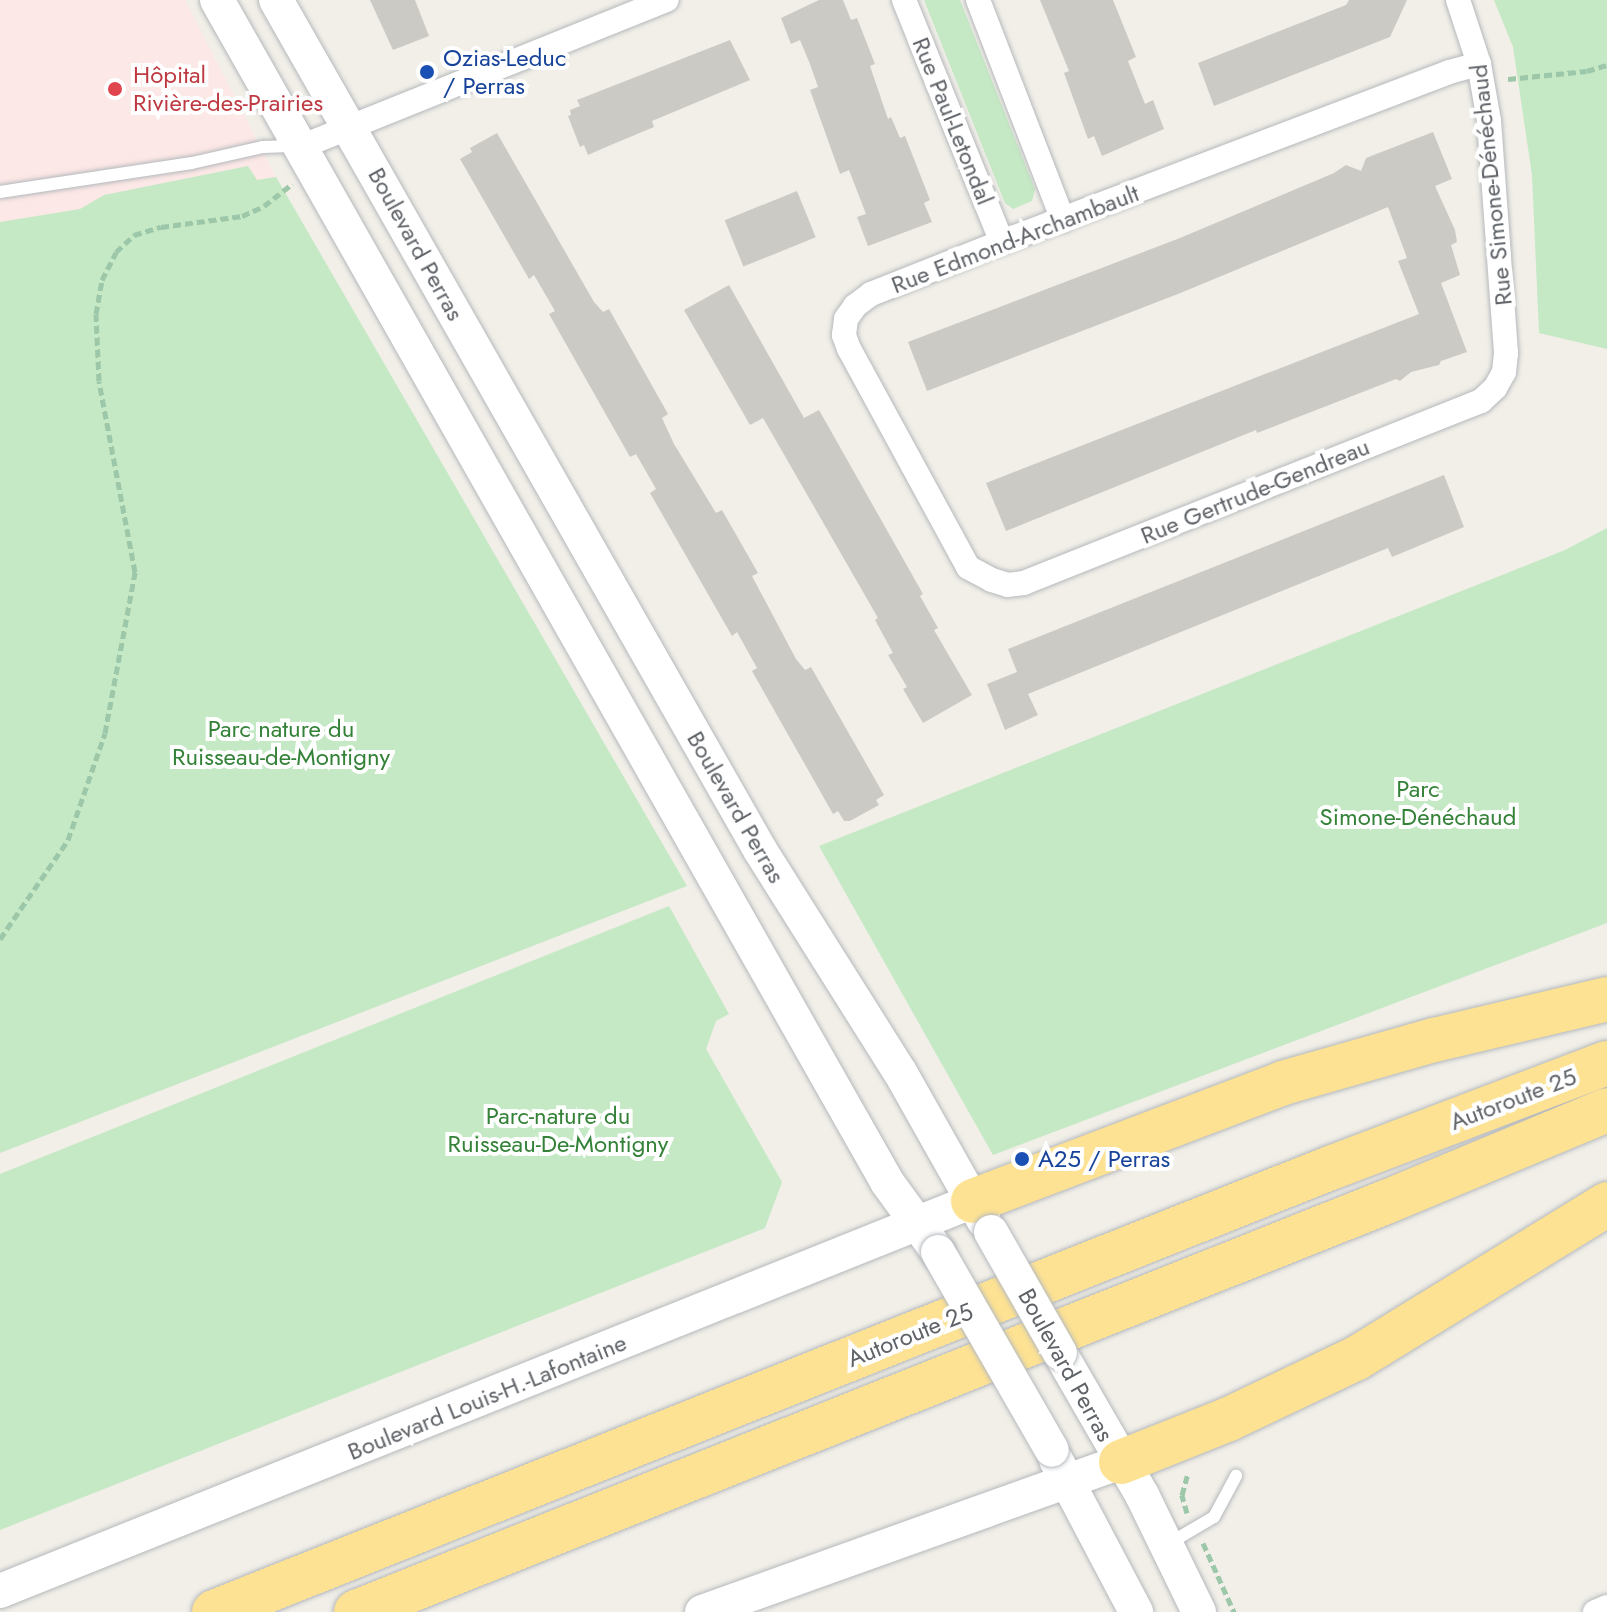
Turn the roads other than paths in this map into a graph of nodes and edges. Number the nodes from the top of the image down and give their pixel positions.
1 (217, 0) edge
2 (276, 0) edge
3 (667, 0) edge
4 (904, 0) edge
5 (978, 0) edge
6 (1458, 0) edge
7 (614, 10) edge
8 (1479, 64) junction
9 (349, 128) junction
10 (303, 146) junction
11 (0, 192) edge
12 (1063, 220) junction
13 (1002, 242) junction
14 (1504, 372) joint
15 (992, 580) joint
16 (1607, 999) edge
17 (1607, 1063) edge
18 (1607, 1110) edge
19 (1607, 1204) edge
20 (982, 1217) junction
21 (915, 1224) junction
22 (1114, 1449) junction
23 (1236, 1476) dead end
24 (1066, 1481) junction
25 (1168, 1544) junction
26 (0, 1591) edge
27 (1607, 1607) edge
28 (214, 1612) edge
29 (356, 1612) edge
30 (702, 1612) edge
31 (1136, 1612) edge
32 (1199, 1612) edge
33 (1595, 1612) edge

1 - 10 main road
2 - 9 main road, Boulevard Perras
3 - 7 street
4 - 13 street, Rue Paul-Letondal
5 - 12 street
6 - 8 street, Rue Simone-Dénéchaud
7 - 9 street
8 - 12 street, Rue Edmond-Archambault
8 - 14 street, Rue Simone-Dénéchaud
9 - 10 street
9 - 20 main road, Boulevard Perras
10 - 11 lane
10 - 21 main road
12 - 13 street, Rue Edmond-Archambault
13 - 15 street, Rue Edmond-Archambault
14 - 15 street, Rue Gertrude-Gendreau
16 - 20 highway
17 - 28 highway, Autoroute 25
18 - 29 highway, Autoroute 25
19 - 22 highway
20 - 21 main road, Boulevard Louis-H.-Lafontaine
20 - 22 main road, Boulevard Perras, bridge
21 - 24 main road, bridge
21 - 26 main road, Boulevard Louis-H.-Lafontaine
22 - 24 main road
22 - 25 main road, Boulevard Perras
23 - 25 lane
24 - 30 main road
24 - 31 main road
25 - 32 main road, Boulevard Perras
27 - 33 street

